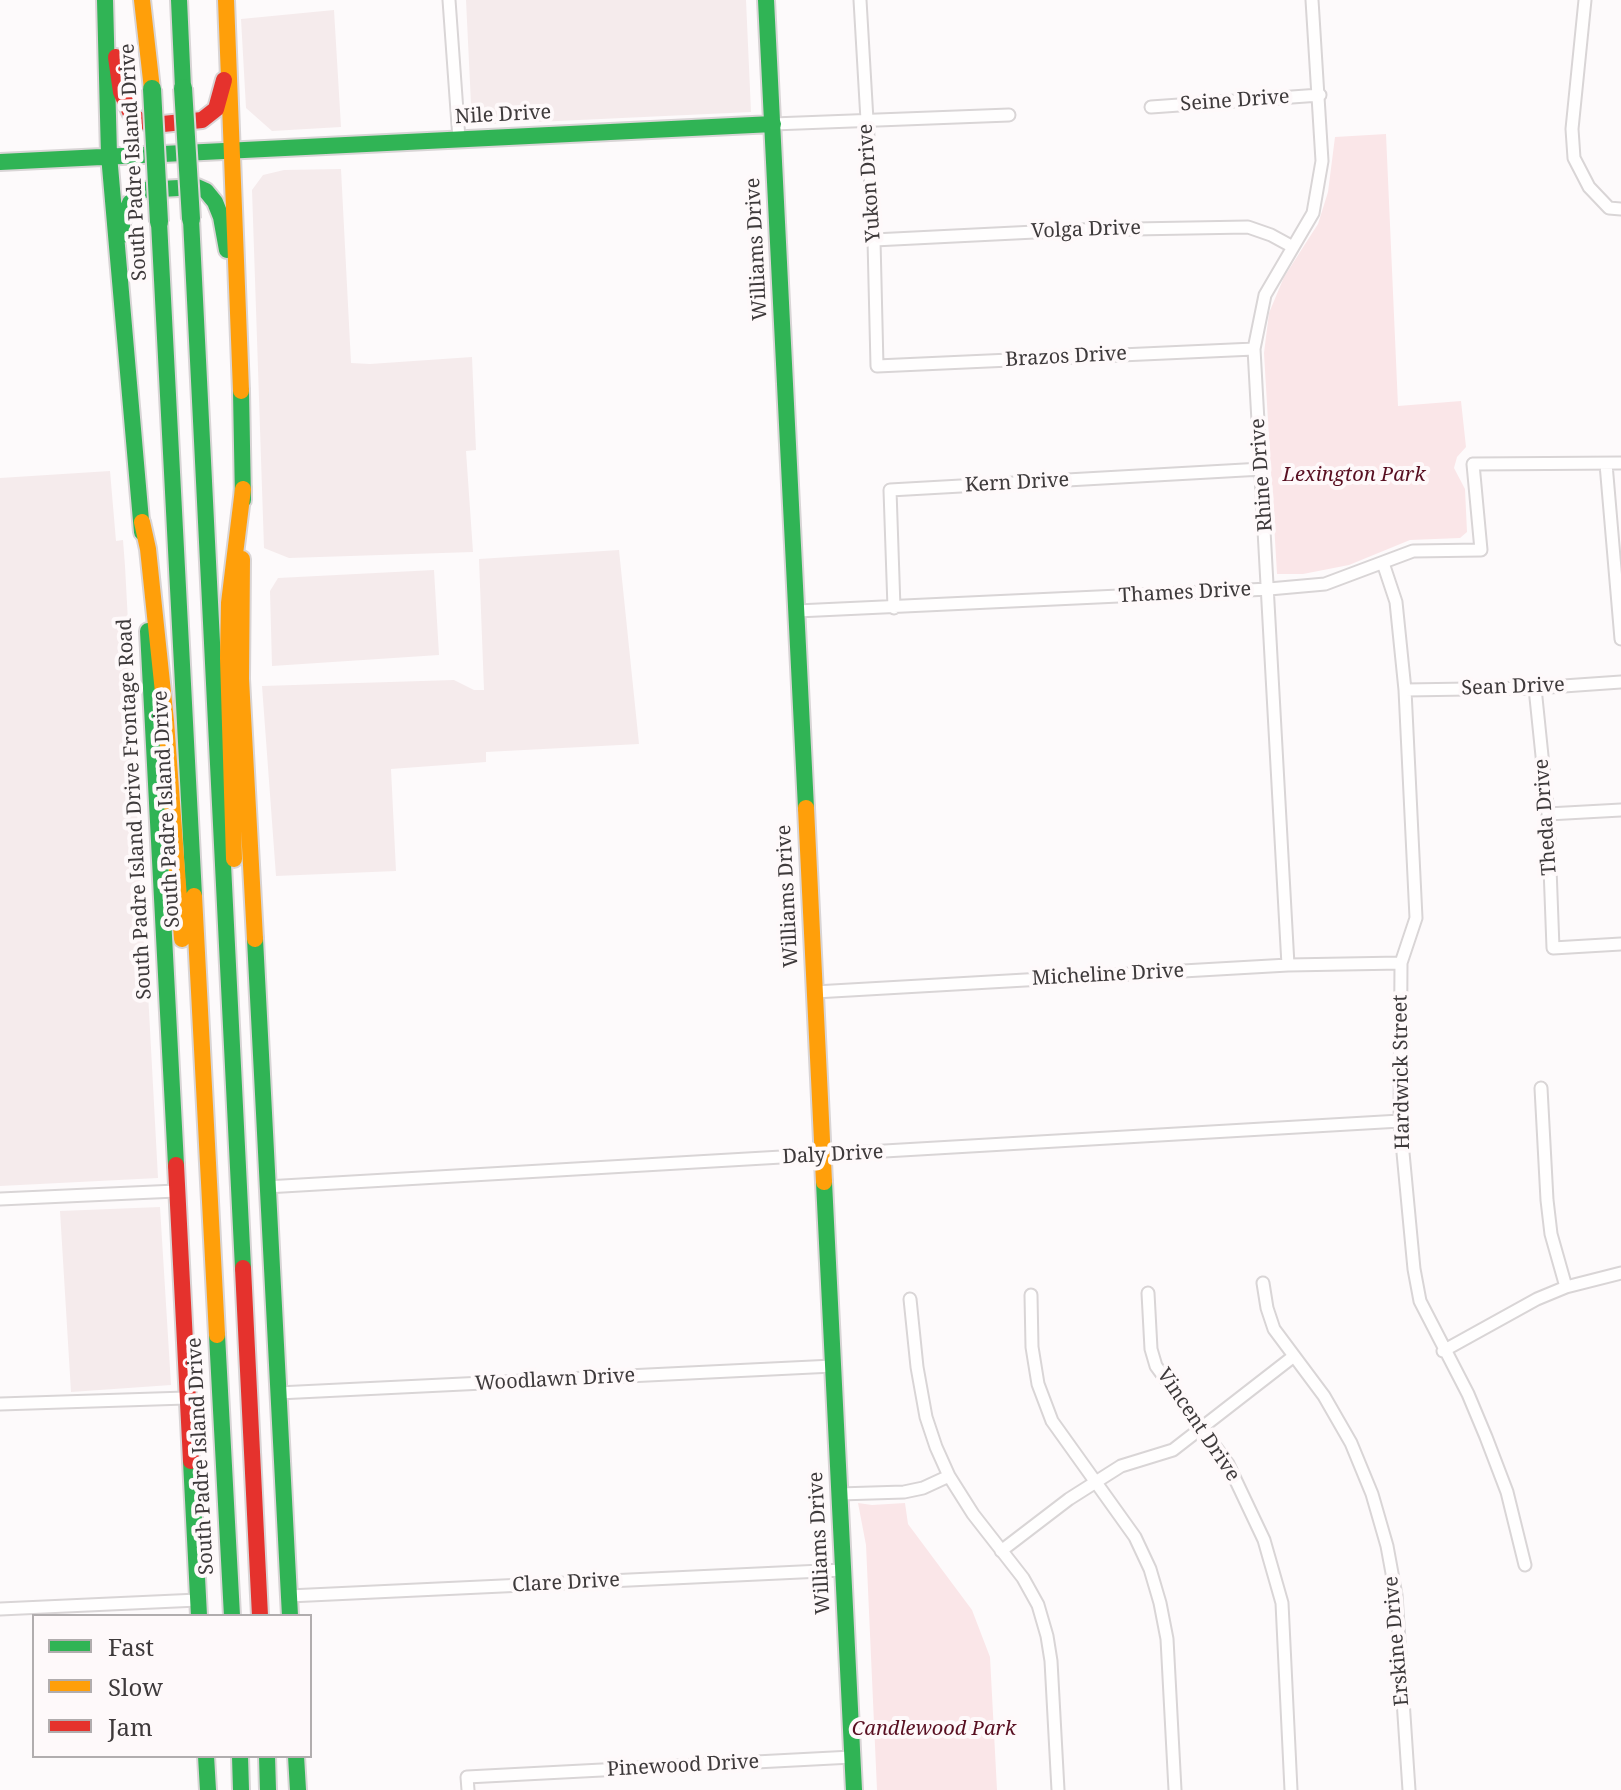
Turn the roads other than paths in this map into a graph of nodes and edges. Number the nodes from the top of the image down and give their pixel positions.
1 (107, 0) edge
2 (145, 0) edge
3 (179, 0) edge
4 (226, 0) edge
5 (449, 0) edge
6 (766, 0) edge
7 (860, 0) edge
8 (1312, 0) edge
9 (1585, 0) edge
10 (228, 52) junction
11 (1320, 95) junction
12 (1151, 107) dead end
13 (1009, 115) dead end
14 (866, 120) junction
15 (773, 124) junction
16 (459, 139) junction
17 (233, 150) junction
18 (109, 155) junction
19 (0, 162) edge
20 (1621, 209) edge
21 (874, 240) junction
22 (1293, 247) junction
23 (119, 292) junction
24 (236, 299) junction
25 (1254, 349) junction
26 (877, 366) joint
27 (1621, 463) edge
28 (1606, 464) junction
29 (1262, 469) junction
30 (243, 489) junction
31 (142, 522) junction
32 (1383, 563) junction
33 (1269, 589) junction
34 (894, 608) junction
35 (797, 611) junction
36 (1621, 639) edge
37 (1621, 682) edge
38 (1535, 688) junction
39 (1405, 690) junction
40 (1621, 810) edge
41 (1548, 814) junction
42 (1621, 944) edge
43 (1401, 963) junction
44 (1288, 965) junction
45 (815, 992) junction
46 (228, 1007) junction
47 (1541, 1088) dead end
48 (204, 1114) junction
49 (1400, 1121) junction
50 (823, 1156) junction
51 (266, 1187) junction
52 (176, 1191) junction
53 (0, 1199) edge
54 (1621, 1273) edge
55 (1263, 1283) dead end
56 (1566, 1287) junction
57 (1148, 1293) dead end
58 (1031, 1295) dead end
59 (910, 1299) dead end
60 (1443, 1351) junction
61 (1294, 1356) junction
62 (833, 1366) junction
63 (278, 1393) junction
64 (186, 1398) junction
65 (0, 1404) edge
66 (1204, 1428) junction
67 (949, 1476) junction
68 (1096, 1481) junction
69 (839, 1494) junction
70 (1001, 1551) junction
71 (1525, 1565) dead end
72 (843, 1570) junction
73 (289, 1596) junction
74 (198, 1608) edge
75 (0, 1609) edge
76 (232, 1614) edge
77 (260, 1614) edge
78 (290, 1614) edge
79 (852, 1757) junction
80 (206, 1758) edge
81 (240, 1758) edge
82 (267, 1758) edge
83 (296, 1758) edge
84 (467, 1784) edge
85 (208, 1790) edge
86 (241, 1790) edge
87 (268, 1790) edge
88 (298, 1790) edge
89 (854, 1790) edge
90 (1058, 1790) edge
91 (1175, 1790) edge
92 (1291, 1790) edge
93 (1409, 1790) edge

1 - 10 main road
1 - 18 main road, South Padre Island Drive Frontage Road
2 - 48 main road, South Padre Island Drive, bridge
3 - 46 main road, bridge
4 - 10 main road
5 - 16 street
6 - 15 main road, Williams Drive
7 - 14 street, Yukon Drive
8 - 11 street, Rhine Drive
9 - 20 street
10 - 17 main road
11 - 12 street, Seine Drive
11 - 22 street, Rhine Drive
13 - 14 street, Nile Drive
14 - 15 street, Nile Drive
14 - 21 street, Yukon Drive
15 - 16 main road, Nile Drive
15 - 35 main road, Williams Drive
16 - 17 main road, Nile Drive
17 - 18 main road, Nile Drive
17 - 24 main road
18 - 19 main road, Nile Drive
18 - 23 main road, South Padre Island Drive Frontage Road
21 - 22 street, Volga Drive
21 - 26 street, Yukon Drive
22 - 25 street, Rhine Drive
23 - 24 main road
23 - 31 main road, South Padre Island Drive Frontage Road
24 - 30 main road
25 - 26 street, Brazos Drive
25 - 29 street, Rhine Drive
27 - 28 street
28 - 32 street, Thames Drive
28 - 36 street
29 - 33 street, Rhine Drive
29 - 34 street, Kern Drive
30 - 46 main road
30 - 51 main road
31 - 48 main road
31 - 52 main road, South Padre Island Drive Frontage Road
32 - 33 street, Thames Drive
32 - 39 street, Hardwick Street
33 - 34 street, Thames Drive
33 - 44 street, Rhine Drive
34 - 35 street, Thames Drive
35 - 45 main road, Williams Drive
37 - 38 street, Sean Drive
38 - 39 street, Sean Drive
38 - 41 street, Theda Drive
39 - 43 street, Hardwick Street
40 - 41 street
41 - 42 street, Theda Drive
43 - 44 street, Micheline Drive
43 - 49 street, Hardwick Street
44 - 45 street, Micheline Drive
45 - 50 main road, Williams Drive
46 - 77 main road
47 - 56 street
48 - 76 main road, South Padre Island Drive
49 - 50 street, Daly Drive
49 - 60 street, Hardwick Street
50 - 51 street, Daly Drive
50 - 62 main road, Williams Drive
51 - 63 main road
52 - 53 street
52 - 64 main road, South Padre Island Drive Frontage Road
54 - 56 street
55 - 61 street, Erskine Drive
56 - 60 street
57 - 66 street, Vincent Drive
58 - 68 street
59 - 67 street
60 - 71 street, Hardwick Street
61 - 66 street
61 - 93 street, Erskine Drive
62 - 63 street, Woodlawn Drive
62 - 69 main road, Williams Drive
63 - 73 main road
64 - 65 street
64 - 74 main road, South Padre Island Drive Frontage Road
66 - 68 street
66 - 92 street, Vincent Drive
67 - 69 street
67 - 70 street
68 - 70 street
68 - 91 street
69 - 72 main road, Williams Drive
70 - 90 street
72 - 73 street, Clare Drive
72 - 79 main road, Williams Drive
73 - 78 main road
74 - 75 street
79 - 84 street, Pinewood Drive
79 - 89 main road, Williams Drive
80 - 85 main road
81 - 86 main road
82 - 87 main road
83 - 88 main road

